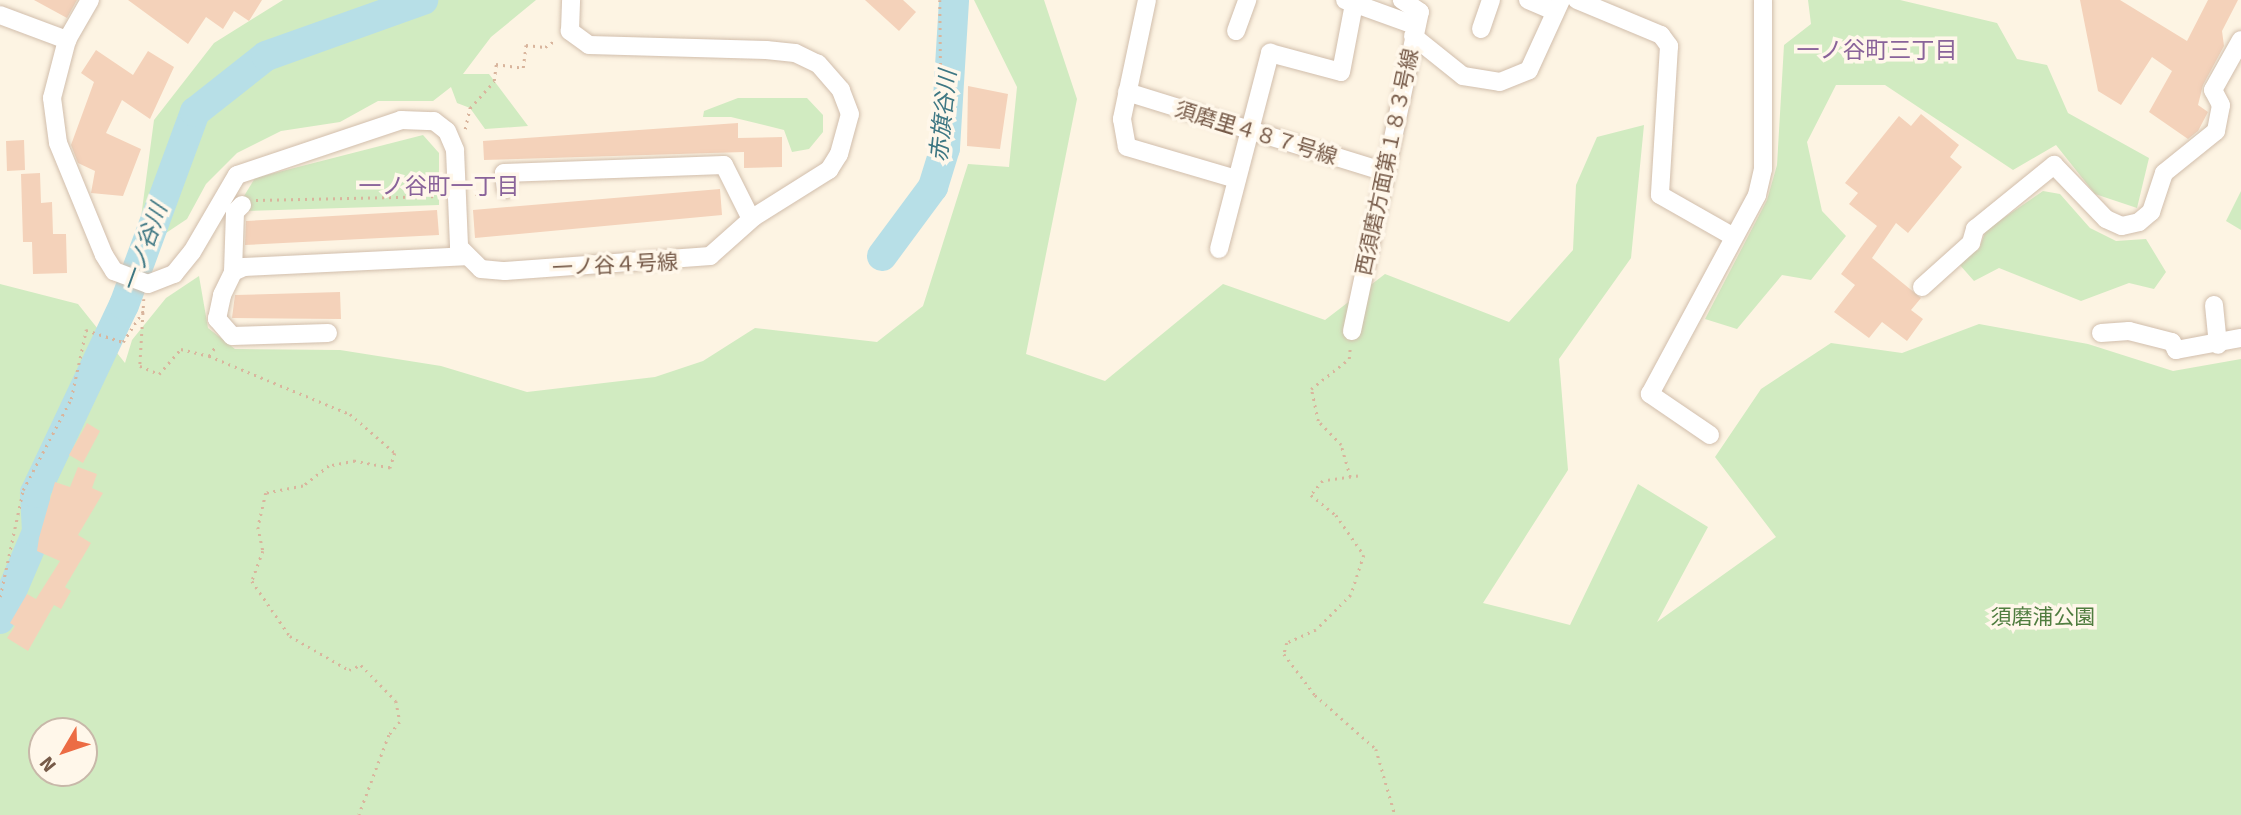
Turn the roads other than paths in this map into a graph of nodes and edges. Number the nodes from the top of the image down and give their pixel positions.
1 (90, 0) edge
2 (571, 0) edge
3 (1147, 0) edge
4 (1247, 0) edge
5 (1402, 0) edge
6 (1491, 0) edge
7 (1528, 0) edge
8 (1577, 0) edge
9 (1763, 0) edge
10 (1349, 2) edge
11 (1558, 5) edge
12 (0, 15) edge
13 (1481, 29) dead end
14 (1414, 30) junction
15 (1236, 31) dead end
16 (67, 40) junction
17 (2241, 40) edge
18 (1127, 92) junction
19 (1249, 133) junction
20 (1386, 172) junction
21 (1236, 179) junction
22 (506, 189) road end
23 (242, 205) road end
24 (751, 219) junction
25 (1734, 237) junction
26 (1219, 250) dead end
27 (466, 256) junction
28 (233, 272) junction
29 (1922, 288) dead end
30 (2214, 305) dead end
31 (1352, 331) road end
32 (328, 333) dead end
33 (2101, 333) dead end
34 (2241, 338) edge
35 (2218, 345) junction
36 (1710, 435) dead end

1 - 16 street
2 - 24 street, 一ノ谷４号線
3 - 18 street
4 - 15 street
5 - 14 street
6 - 13 street
7 - 11 street
8 - 25 street
9 - 25 street
10 - 14 street, 西須磨方面第１８３号線
10 - 19 street
11 - 14 street
12 - 16 street
14 - 20 street, 西須磨方面第１８３号線
16 - 27 street
17 - 29 street
18 - 19 street, 須磨里４８７号線
18 - 21 street
19 - 20 street, 須磨里４８７号線
19 - 21 street
20 - 31 street, 西須磨方面第１８３号線
21 - 26 street
22 - 24 street
23 - 28 street
24 - 27 street, 一ノ谷４号線
25 - 36 street
27 - 28 street
28 - 32 street
30 - 35 street
33 - 35 street
34 - 35 street

